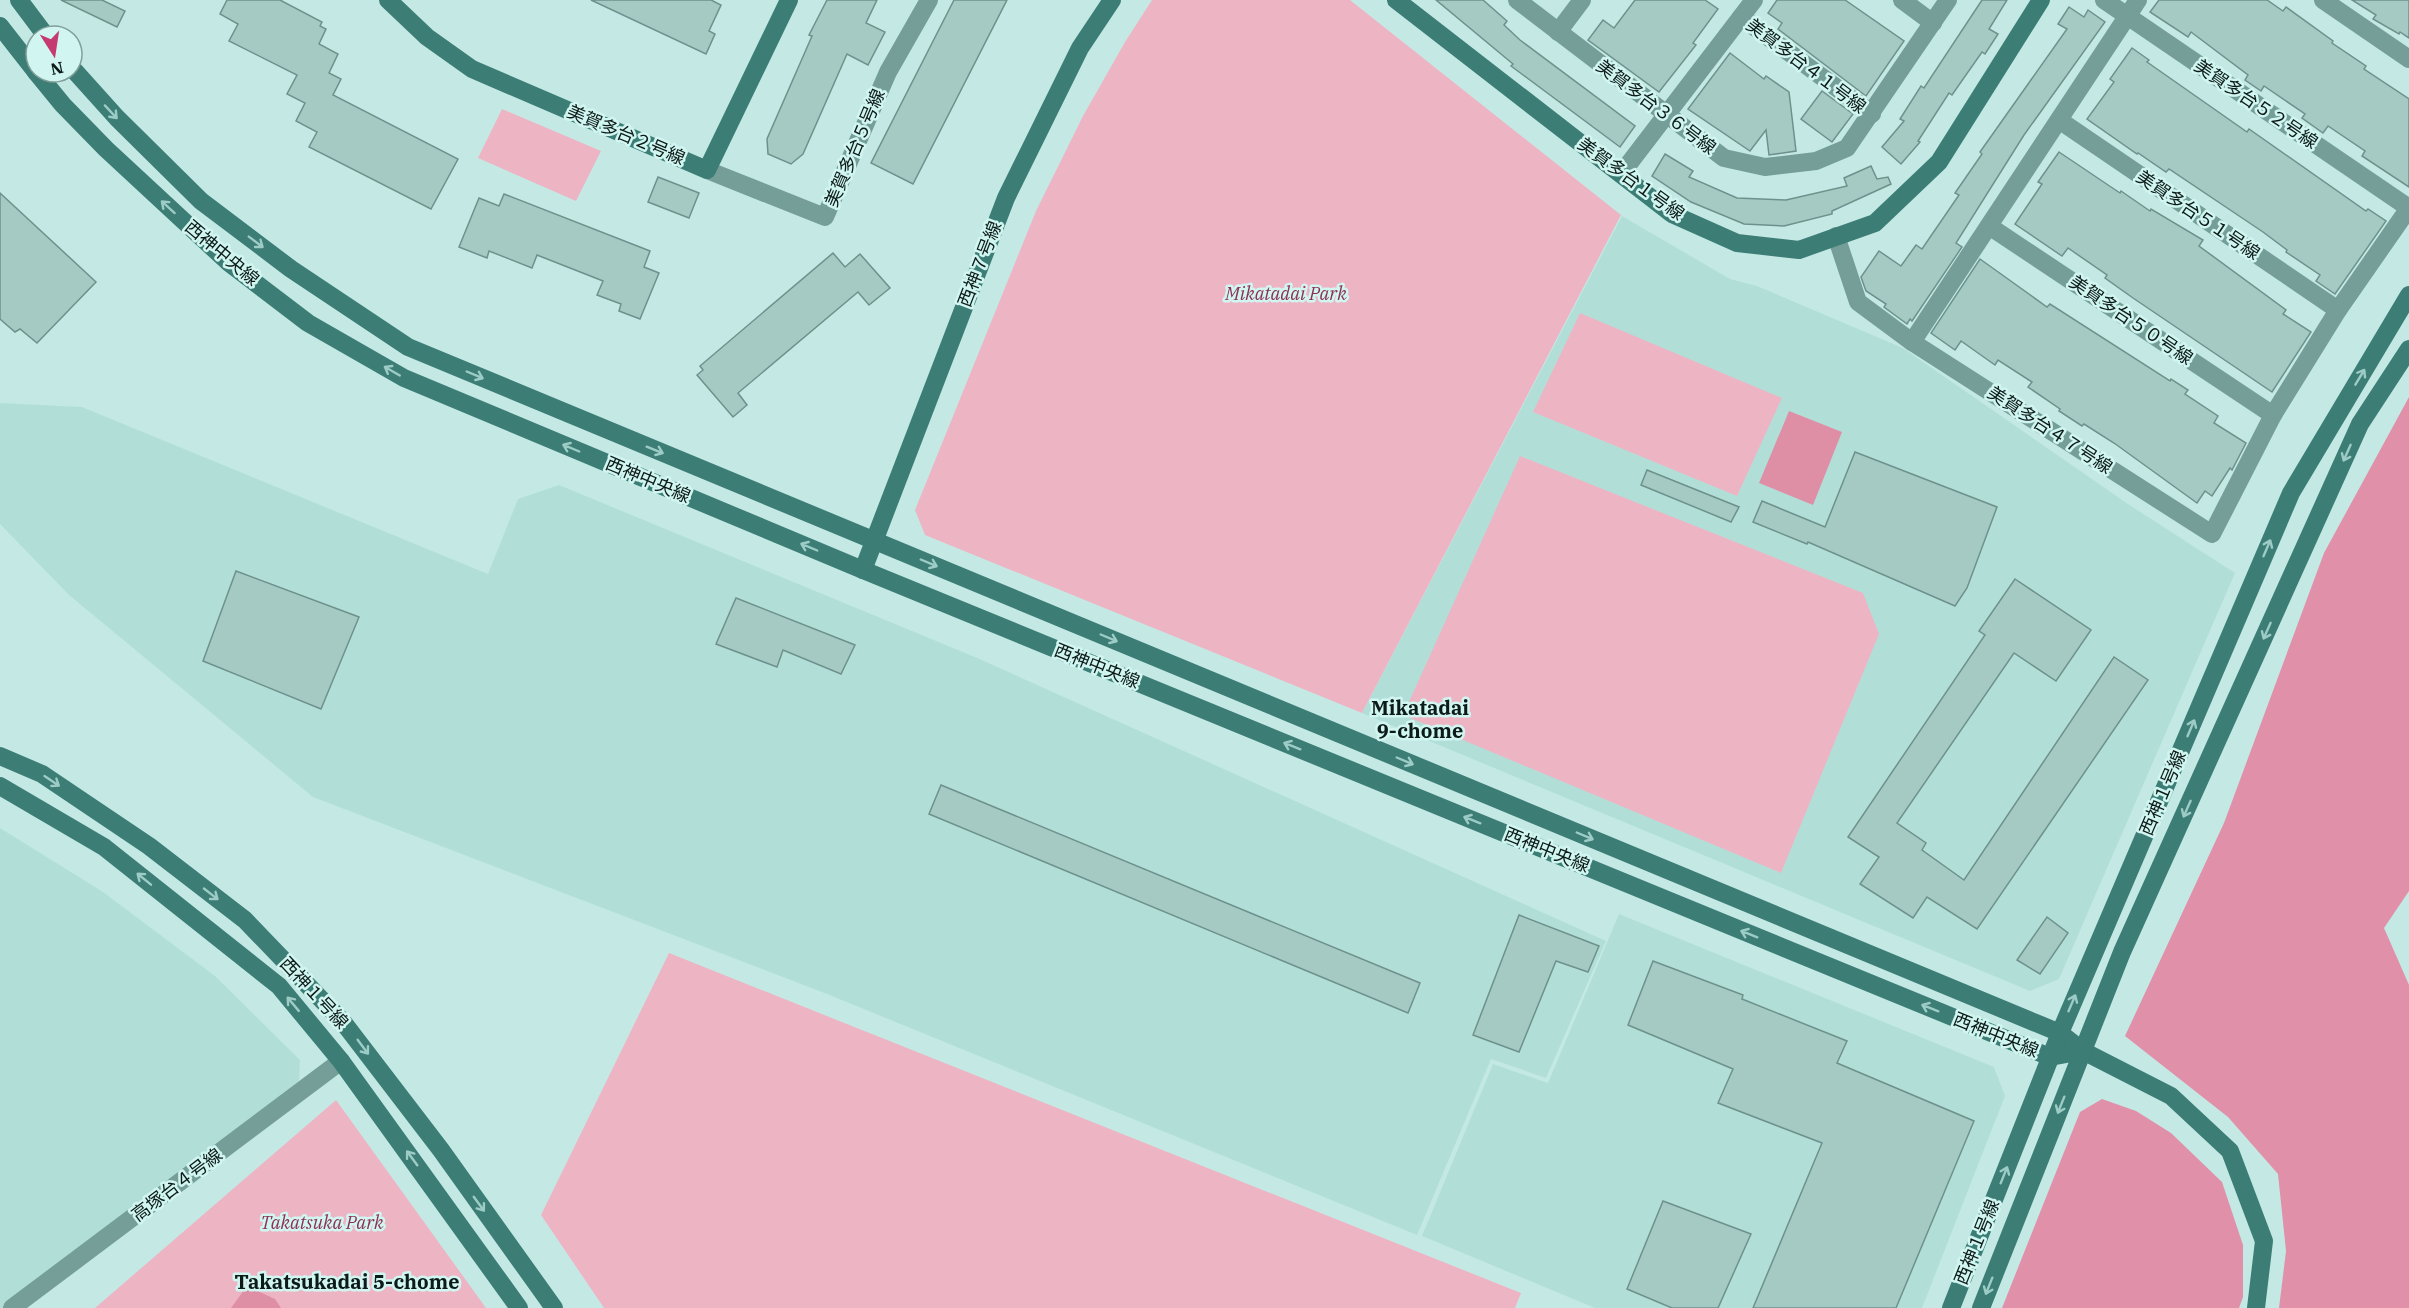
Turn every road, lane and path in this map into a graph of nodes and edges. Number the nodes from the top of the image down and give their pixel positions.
1 (19, 0) edge
2 (388, 0) edge
3 (789, 0) edge
4 (929, 0) edge
5 (1112, 0) edge
6 (1396, 0) edge
7 (1516, 0) edge
8 (1582, 0) edge
9 (1754, 0) edge
10 (1902, 0) edge
11 (1948, 0) edge
12 (2042, 0) edge
13 (2104, 0) edge
14 (2138, 0) edge
15 (2323, 0) edge
16 (2128, 16) junction
17 (1741, 17) junction
18 (1933, 23) junction
19 (37, 24) edge
20 (0, 26) edge
21 (1558, 32) junction
22 (24, 57) edge
23 (2409, 60) edge
24 (84, 81) edge
25 (46, 84) edge
26 (1872, 114) junction
27 (1665, 115) junction
28 (2059, 120) junction
29 (707, 170) junction
30 (1621, 174) junction
31 (2409, 208) edge
32 (1989, 226) junction
33 (1836, 236) junction
34 (2409, 295) edge
35 (2338, 310) junction
36 (1912, 342) junction
37 (2409, 349) edge
38 (2273, 415) junction
39 (874, 541) junction
40 (863, 570) junction
41 (0, 756) edge
42 (0, 786) edge
43 (2060, 1033) junction
44 (2083, 1050) junction
45 (2050, 1058) junction
46 (340, 1060) junction
47 (12, 1308) edge
48 (519, 1308) edge
49 (554, 1308) edge
50 (1951, 1308) edge
51 (1981, 1308) edge
52 (2256, 1308) edge

1 - 19 street
2 - 29 street, 美賀多台２号線
3 - 29 street, 美賀多台２号線
4 - 29 street, 美賀多台５号線
5 - 39 street, 西神７号線
6 - 30 street, 美賀多台１号線
7 - 21 street, 美賀多台３６号線
8 - 21 street
9 - 17 street
10 - 18 street
11 - 18 street, 美賀多台３６号線
12 - 33 street, 美賀多台１号線
13 - 16 street, 美賀多台５２号線
14 - 16 street
15 - 23 street
16 - 28 street
16 - 31 street, 美賀多台５２号線
17 - 26 street, 美賀多台４１号線
17 - 27 street
18 - 26 street, 美賀多台３６号線
20 - 22 street, 西神中央線
21 - 27 street, 美賀多台３６号線
24 -> 39 street, 西神中央線
40 -> 25 street, 西神中央線
26 - 27 street, 美賀多台３６号線
27 - 30 street
28 - 32 street
28 - 35 street, 美賀多台５１号線
30 - 33 street, 美賀多台１号線
31 - 35 street, 美賀多台４７号線
32 - 36 street
32 - 38 street, 美賀多台５０号線
33 - 36 street
43 -> 34 street, 西神１号線
35 - 38 street, 美賀多台４７号線
36 - 38 street, 美賀多台４７号線
37 -> 44 street, 西神１号線
39 - 40 street, 西神７号線
39 -> 43 street, 西神中央線
45 -> 40 street, 西神中央線
41 -> 49 street, 西神１号線
46 -> 42 street, 西神１号線
43 - 44 street, 西神中央線
43 - 45 street, 西神１号線
44 - 45 street, 西神中央線
44 -> 51 street, 西神１号線
44 - 52 street
50 -> 45 street, 西神１号線
46 - 47 street, 高塚台４号線
48 -> 46 street, 西神１号線

